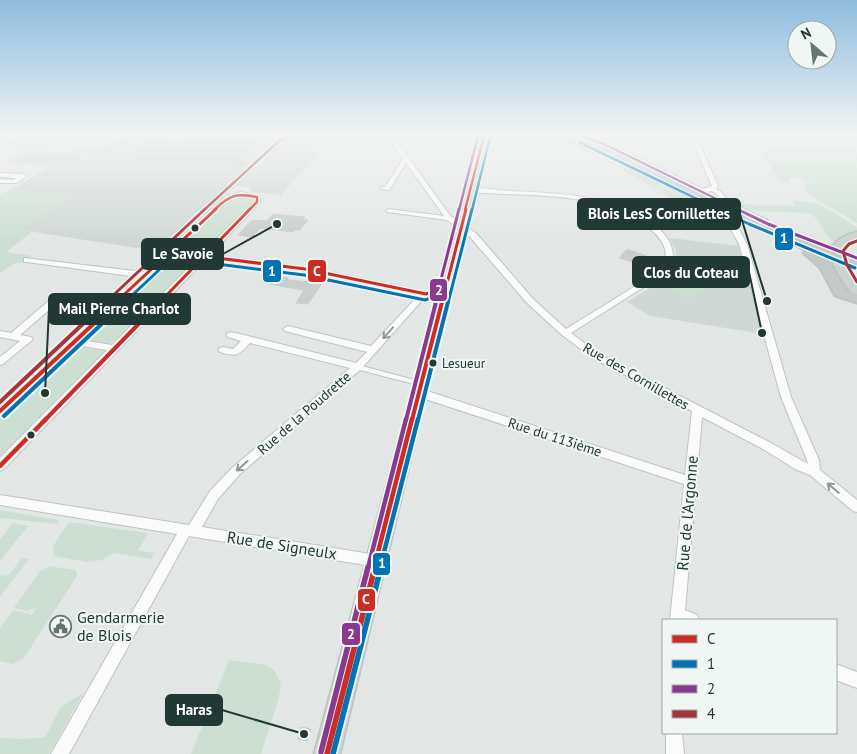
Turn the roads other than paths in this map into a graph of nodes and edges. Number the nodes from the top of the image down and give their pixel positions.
1 (398, 171) edge
2 (415, 171) edge
3 (475, 171) edge
4 (644, 171) edge
5 (650, 171) edge
6 (661, 171) edge
7 (708, 171) edge
8 (0, 174) edge
9 (0, 181) edge
10 (383, 188) dead end
11 (712, 189) junction
12 (470, 190) junction
13 (702, 191) junction
14 (389, 211) dead end
15 (726, 211) junction
16 (449, 218) junction
17 (764, 220) dead end
18 (462, 224) junction
19 (857, 235) edge
20 (175, 251) junction
21 (202, 256) junction
22 (27, 260) dead end
23 (857, 264) edge
24 (144, 275) junction
25 (857, 292) edge
26 (444, 293) junction
27 (423, 296) junction
28 (857, 299) edge
29 (109, 308) junction
30 (288, 329) dead end
31 (565, 333) junction
32 (0, 334) edge
33 (231, 335) dead end
34 (13, 336) junction
35 (248, 339) junction
36 (73, 342) junction
37 (115, 348) junction
38 (224, 350) dead end
39 (373, 350) junction
40 (0, 362) edge
41 (358, 367) junction
42 (421, 388) junction
43 (0, 411) edge
44 (697, 411) junction
45 (0, 466) edge
46 (814, 472) junction
47 (689, 481) junction
48 (0, 500) edge
49 (857, 507) edge
50 (189, 530) junction
51 (377, 561) junction
52 (677, 618) edge
53 (837, 672) edge
54 (857, 680) edge
55 (674, 734) edge
56 (60, 754) edge
57 (327, 754) edge
58 (675, 754) edge

1 - 10 street
2 - 16 street, Rue des Cornillettes
3 - 12 main road
4 - 15 highway
5 - 15 highway
6 - 13 street
7 - 11 street
8 - 9 street
11 - 13 street
11 - 15 street
12 - 18 main road
12 - 31 street
13 - 15 street
14 - 16 street
15 - 17 street
15 - 23 highway, bridge
15 - 28 highway
15 - 46 street
16 - 18 street, Rue des Cornillettes
18 - 26 main road
18 - 31 street, Rue des Cornillettes
19 - 25 main road
20 - 21 street
20 - 21 street
20 - 24 street
21 - 27 street
21 - 37 street
22 - 24 street
24 - 29 street
26 - 27 street
26 - 27 street
26 - 42 main road
27 -> 39 street, Rue de la Poudrette
29 - 34 street
29 - 36 street
30 - 39 street
31 - 44 street, Rue des Cornillettes
32 - 34 street
33 - 35 street
34 - 40 street
35 - 38 street
35 - 41 street
36 - 37 street
36 - 43 street
37 - 45 street
39 - 41 street, Rue de la Poudrette
41 - 42 street
41 -> 50 street, Rue de la Poudrette
42 - 47 street, Rue du 113ième
42 - 51 main road
44 - 46 street, Rue des Cornillettes
44 - 47 street, Rue de l'Argonne
49 -> 46 street, Rue des Cornillettes
47 - 52 street, Rue de l'Argonne
48 - 50 street, Rue de Signeulx
50 - 51 street, Rue de Signeulx
50 - 56 street
51 - 57 main road
53 - 54 street
55 - 58 street

